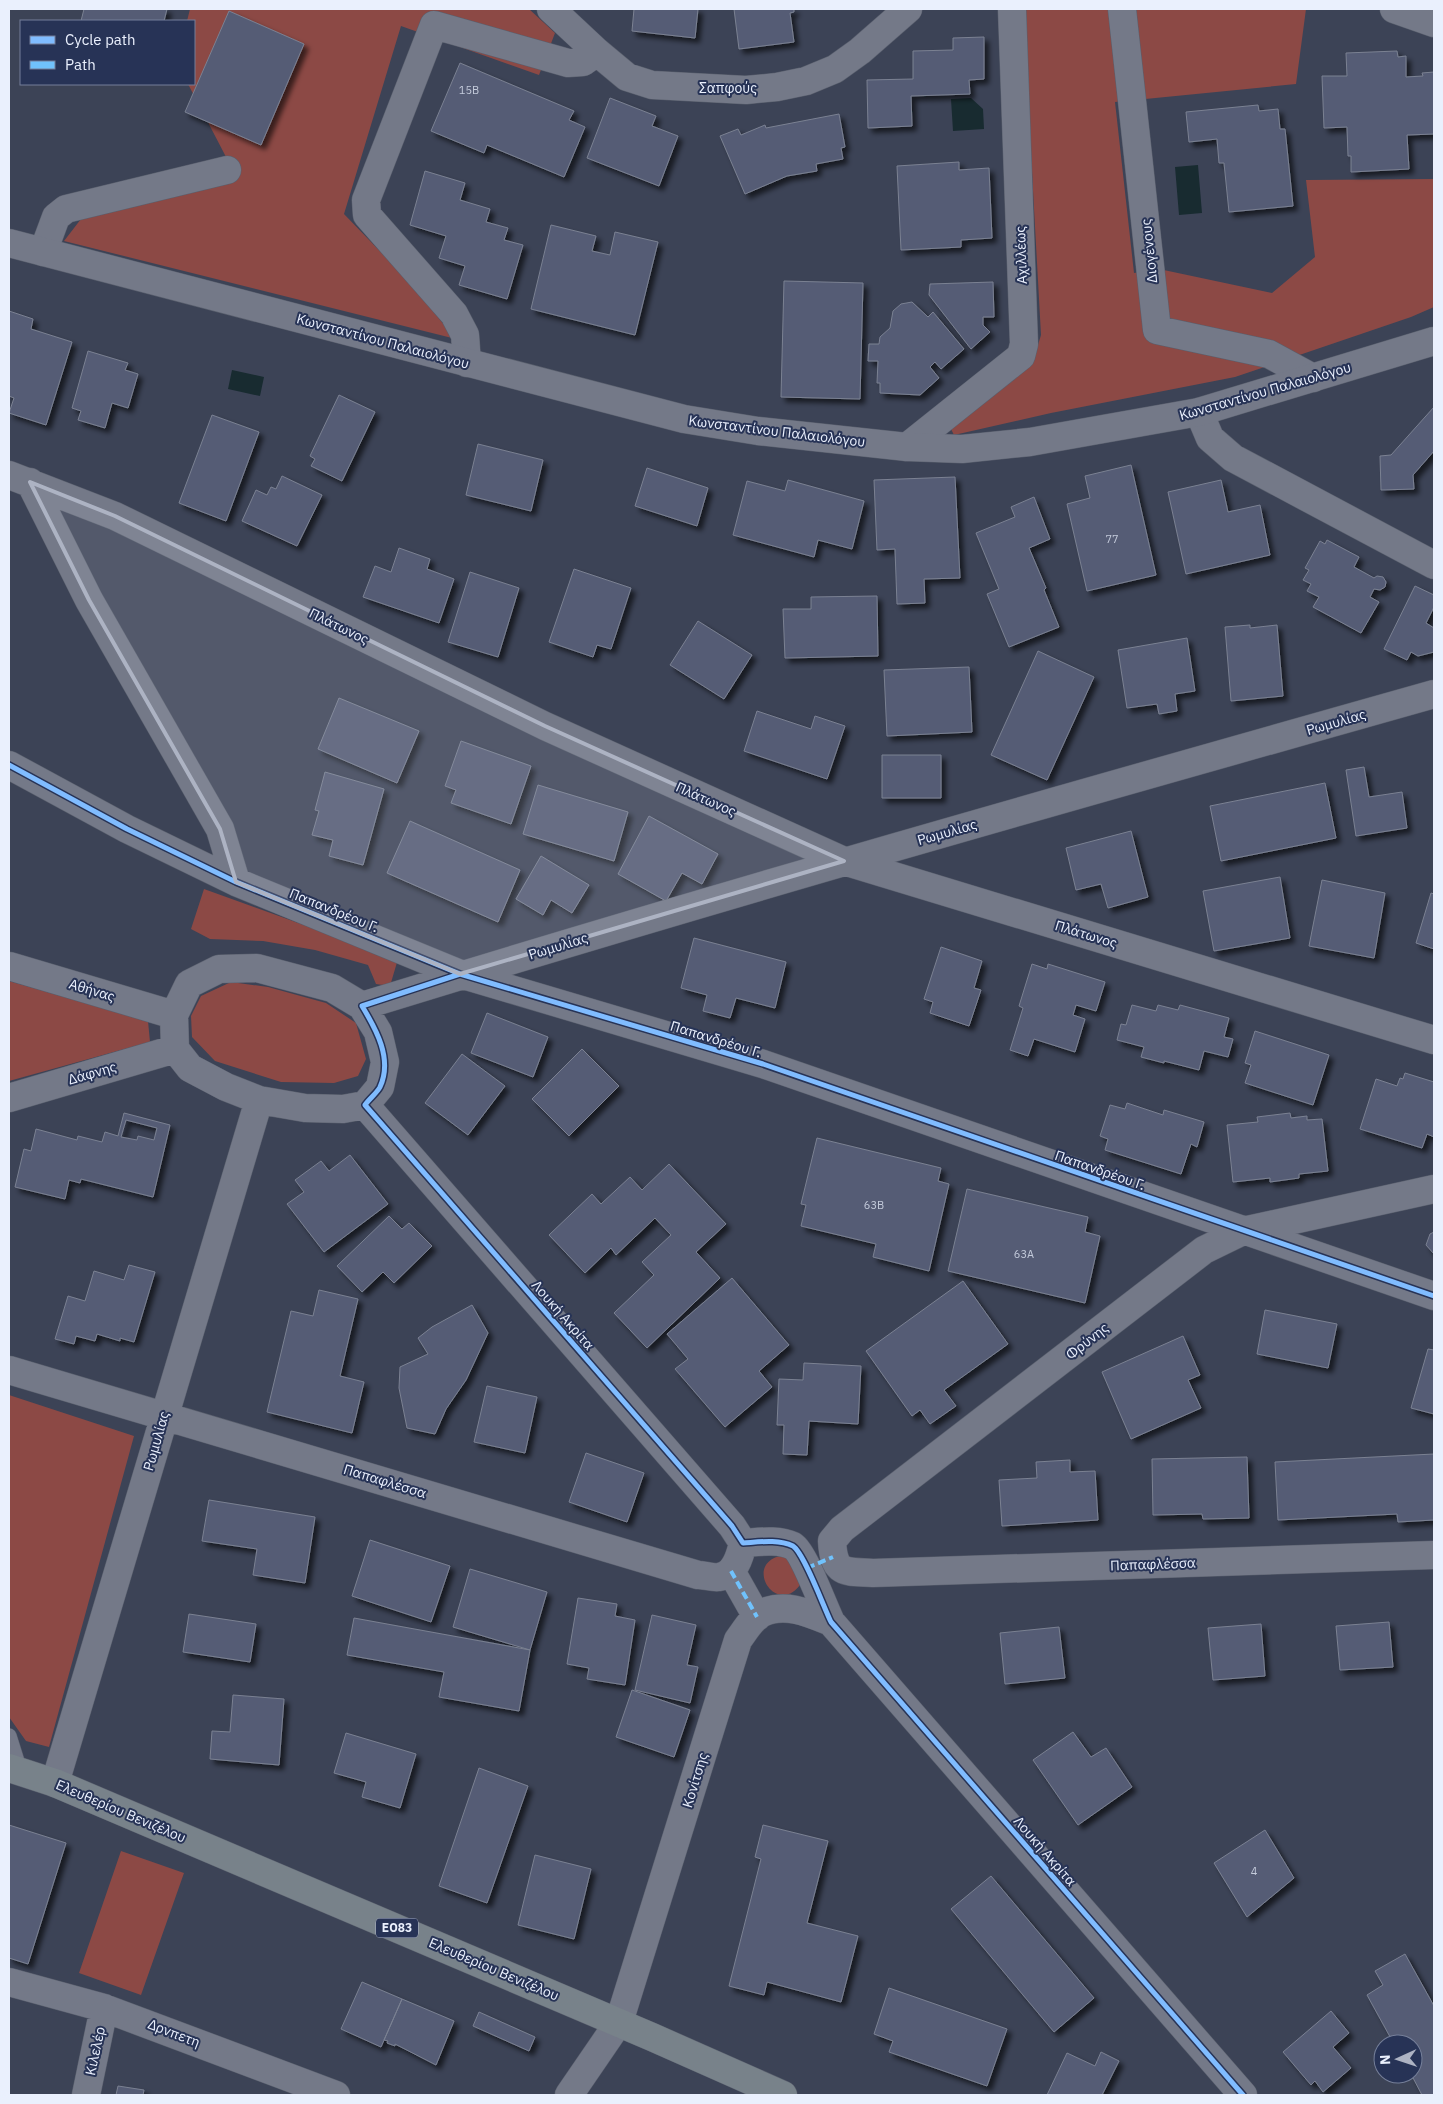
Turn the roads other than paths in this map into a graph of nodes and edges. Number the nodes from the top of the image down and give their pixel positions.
1 (551, 9) edge
2 (908, 9) edge
3 (1012, 9) edge
4 (1122, 9) edge
5 (1394, 9) edge
6 (1434, 23) edge
7 (597, 52) junction
8 (227, 170) dead end
9 (9, 243) edge
10 (43, 252) junction
11 (1434, 341) edge
12 (467, 363) junction
13 (1313, 378) junction
14 (1199, 412) junction
15 (907, 447) junction
16 (20, 479) edge
17 (1434, 565) edge
18 (1434, 694) edge
19 (9, 765) edge
20 (844, 861) junction
21 (236, 882) junction
22 (9, 966) edge
23 (460, 974) junction
24 (362, 1006) junction
25 (174, 1015) junction
26 (1434, 1040) edge
27 (175, 1049) junction
28 (9, 1098) edge
29 (259, 1100) junction
30 (365, 1105) junction
31 (1434, 1189) edge
32 (1243, 1231) junction
33 (1434, 1296) edge
34 (9, 1370) edge
35 (164, 1415) junction
36 (743, 1543) junction
37 (1434, 1555) edge
38 (833, 1556) junction
39 (808, 1568) junction
40 (731, 1571) junction
41 (757, 1617) junction
42 (830, 1622) junction
43 (9, 1736) edge
44 (14, 1769) edge
45 (55, 1783) junction
46 (9, 1982) edge
47 (104, 2008) junction
48 (618, 2022) junction
49 (86, 2095) edge
50 (336, 2095) edge
51 (570, 2095) edge
52 (783, 2095) edge
53 (1243, 2095) edge

1 - 7 street, Σαπφούς
2 - 7 street, Σαπφούς
3 - 15 street, Αχιλλέως
4 - 13 street, Διογένους
5 - 6 street
7 - 12 street
8 - 10 street
9 - 10 street, Κωνσταντίνου Παλαιολόγου
10 - 12 street, Κωνσταντίνου Παλαιολόγου
11 - 13 street, Κωνσταντίνου Παλαιολόγου
12 - 15 street, Κωνσταντίνου Παλαιολόγου
13 - 14 street, Κωνσταντίνου Παλαιολόγου
14 - 15 street, Κωνσταντίνου Παλαιολόγου
14 - 17 street
16 - 20 street, Πλάτωνος
16 - 21 street
18 - 20 street, Ρωμυλίας
19 - 21 street, Παπανδρέου Γ.
20 - 23 street, Ρωμυλίας
20 - 26 street, Πλάτωνος
21 - 23 street, Παπανδρέου Γ.
22 - 25 street, Αθήνας
23 - 24 street, Ρωμυλίας
23 - 32 street, Παπανδρέου Γ.
24 - 25 street
24 - 30 street
25 - 27 street
27 - 28 street, Δάφνης
27 - 29 street
29 - 30 street
29 - 35 street, Ρωμυλίας
30 - 36 street, Λουκή Ακρίτα
31 - 32 street, Φρύνης
32 - 33 street, Παπανδρέου Γ.
32 - 38 street, Φρύνης
34 - 35 street, Παπαφλέσσα
35 - 40 street, Παπαφλέσσα
35 - 45 street, Ρωμυλίας
36 - 39 street
36 - 40 street
37 - 38 street, Παπαφλέσσα
38 - 39 street
39 - 42 street
40 - 41 street
41 - 42 street
41 - 48 street, Κονίτσης
42 - 53 street, Λουκή Ακρίτα
43 - 44 lane
44 - 45 main road, Ελευθερίου Βενιζέλου / ΕΟ83
45 - 48 main road, Ελευθερίου Βενιζέλου / ΕΟ83
46 - 47 street, Δρνπετη
47 - 49 street, Κιλελέρ
47 - 50 street, Δρνπετη
48 - 51 street, Κονίτσης
48 - 52 main road, Ελευθερίου Βενιζέλου / ΕΟ83

